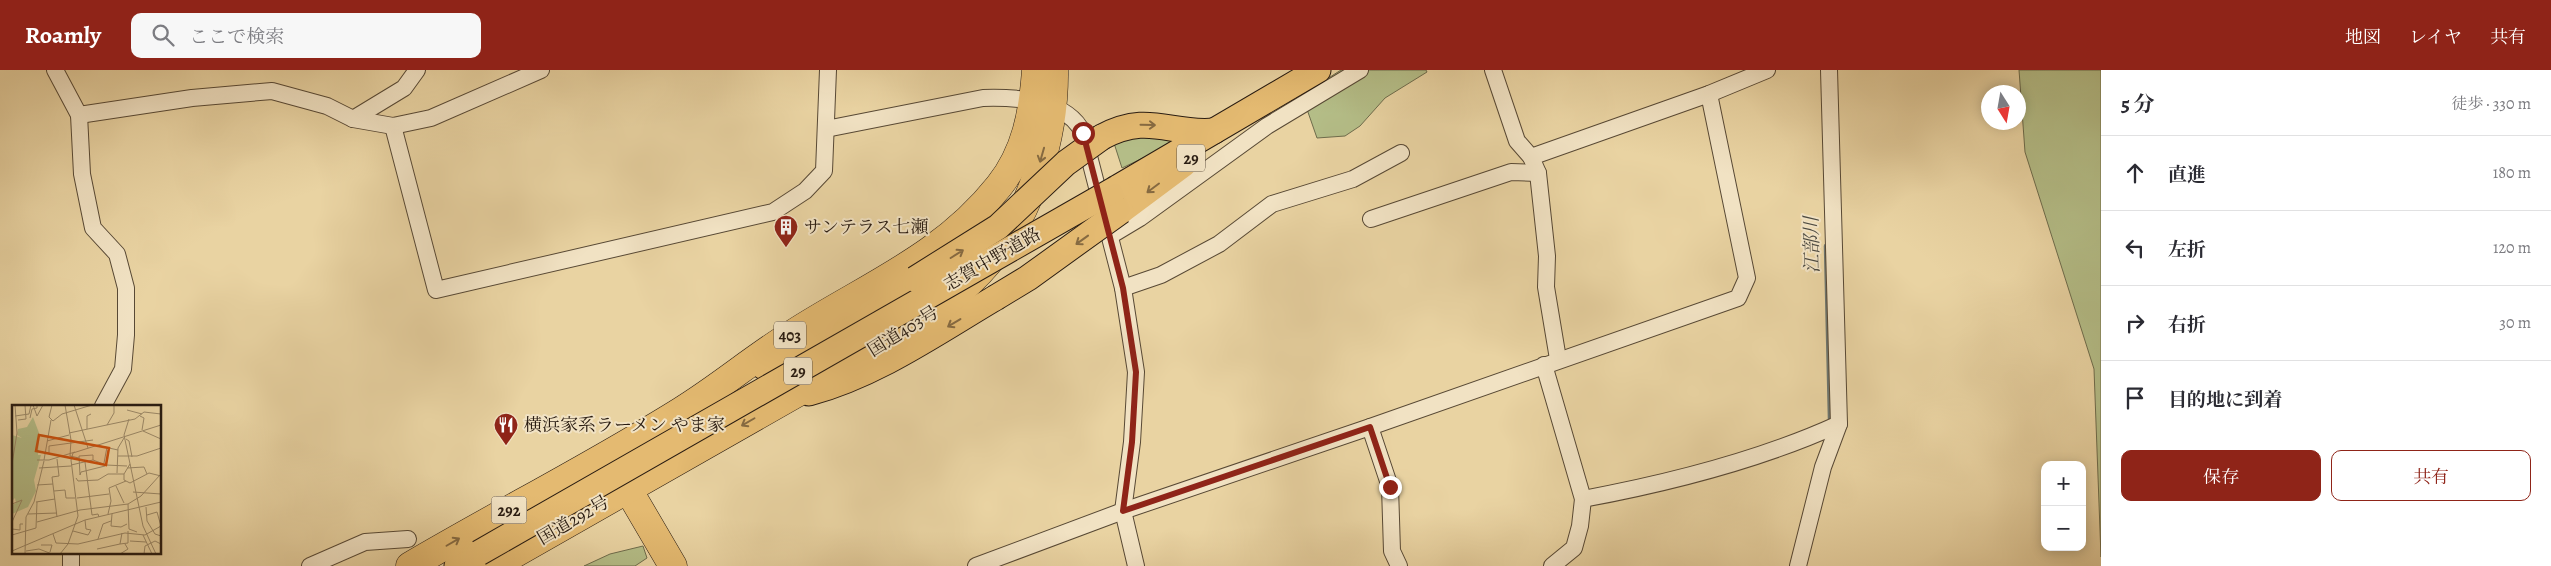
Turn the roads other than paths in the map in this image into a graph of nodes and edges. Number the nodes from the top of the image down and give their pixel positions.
1 (55, 70) edge
2 (417, 70) edge
3 (541, 70) edge
4 (828, 70) edge
5 (1036, 70) edge
6 (1054, 70) edge
7 (1318, 70) edge
8 (1360, 70) edge
9 (1493, 70) edge
10 (1767, 70) edge
11 (1829, 70) edge
12 (1709, 94) junction
13 (1042, 104) junction
14 (1261, 105) junction
15 (79, 115) junction
16 (353, 119) junction
17 (393, 126) junction
18 (826, 129) junction
19 (1214, 131) junction
20 (1401, 152) dead end
21 (1531, 157) junction
22 (1538, 173) junction
23 (1119, 199) junction
24 (973, 217) junction
25 (1371, 219) dead end
26 (1008, 234) junction
27 (1110, 236) junction
28 (1123, 288) junction
29 (1551, 362) junction
30 (790, 398) junction
31 (103, 405) edge
32 (682, 410) junction
33 (1839, 424) junction
34 (1370, 427) junction
35 (608, 453) junction
36 (628, 489) junction
37 (1583, 499) junction
38 (1123, 511) junction
39 (408, 539) dead end
40 (486, 560) edge
41 (310, 566) edge
42 (410, 566) edge
43 (457, 566) edge
44 (673, 566) edge
45 (976, 566) edge
46 (1136, 566) edge
47 (1399, 566) edge
48 (1552, 566) edge
49 (1798, 566) edge

1 - 15 street
2 - 16 street
3 - 17 street
4 - 18 street
5 - 13 highway, 国道403号 / 403
6 - 13 highway, 国道403号 / 403
7 - 14 main road, 志賀中野道路 / 29
8 - 27 street
9 - 21 street
10 - 12 street
11 - 33 street
12 - 21 street
12 - 29 street
13 - 18 street
13 - 24 highway, 国道403号 / 403
13 -> 26 highway, 国道403号 / 403
13 - 27 street
14 - 19 main road, 志賀中野道路 / 29
14 -> 23 main road, 29
15 - 16 street
15 - 31 street
16 - 17 street
17 - 18 street
19 - 23 main road, 志賀中野道路 / 29
32 -> 19 main road, 29, bridge
20 - 28 street
21 - 22 street
22 - 25 street
22 - 29 street
23 -> 30 main road, 29, bridge
23 - 40 main road, 志賀中野道路 / 29, bridge
24 - 26 highway
24 - 32 highway, 国道403号 / 403
26 - 30 highway, 国道403号 / 403
27 - 28 street
28 - 38 street
29 - 34 street
29 - 37 street
30 -> 36 highway, 国道403号 / 403
32 - 35 highway, 国道403号 / 403
33 - 37 street
33 - 49 street
34 - 38 street
34 - 47 street
35 - 36 highway, 国道292号
42 -> 35 highway, 292
36 - 40 highway, 国道292号 / 292
36 - 44 highway, 国道292号
37 - 48 street
38 - 45 street
38 - 46 street
39 - 41 street
40 - 43 main road, 志賀中野道路 / 29

